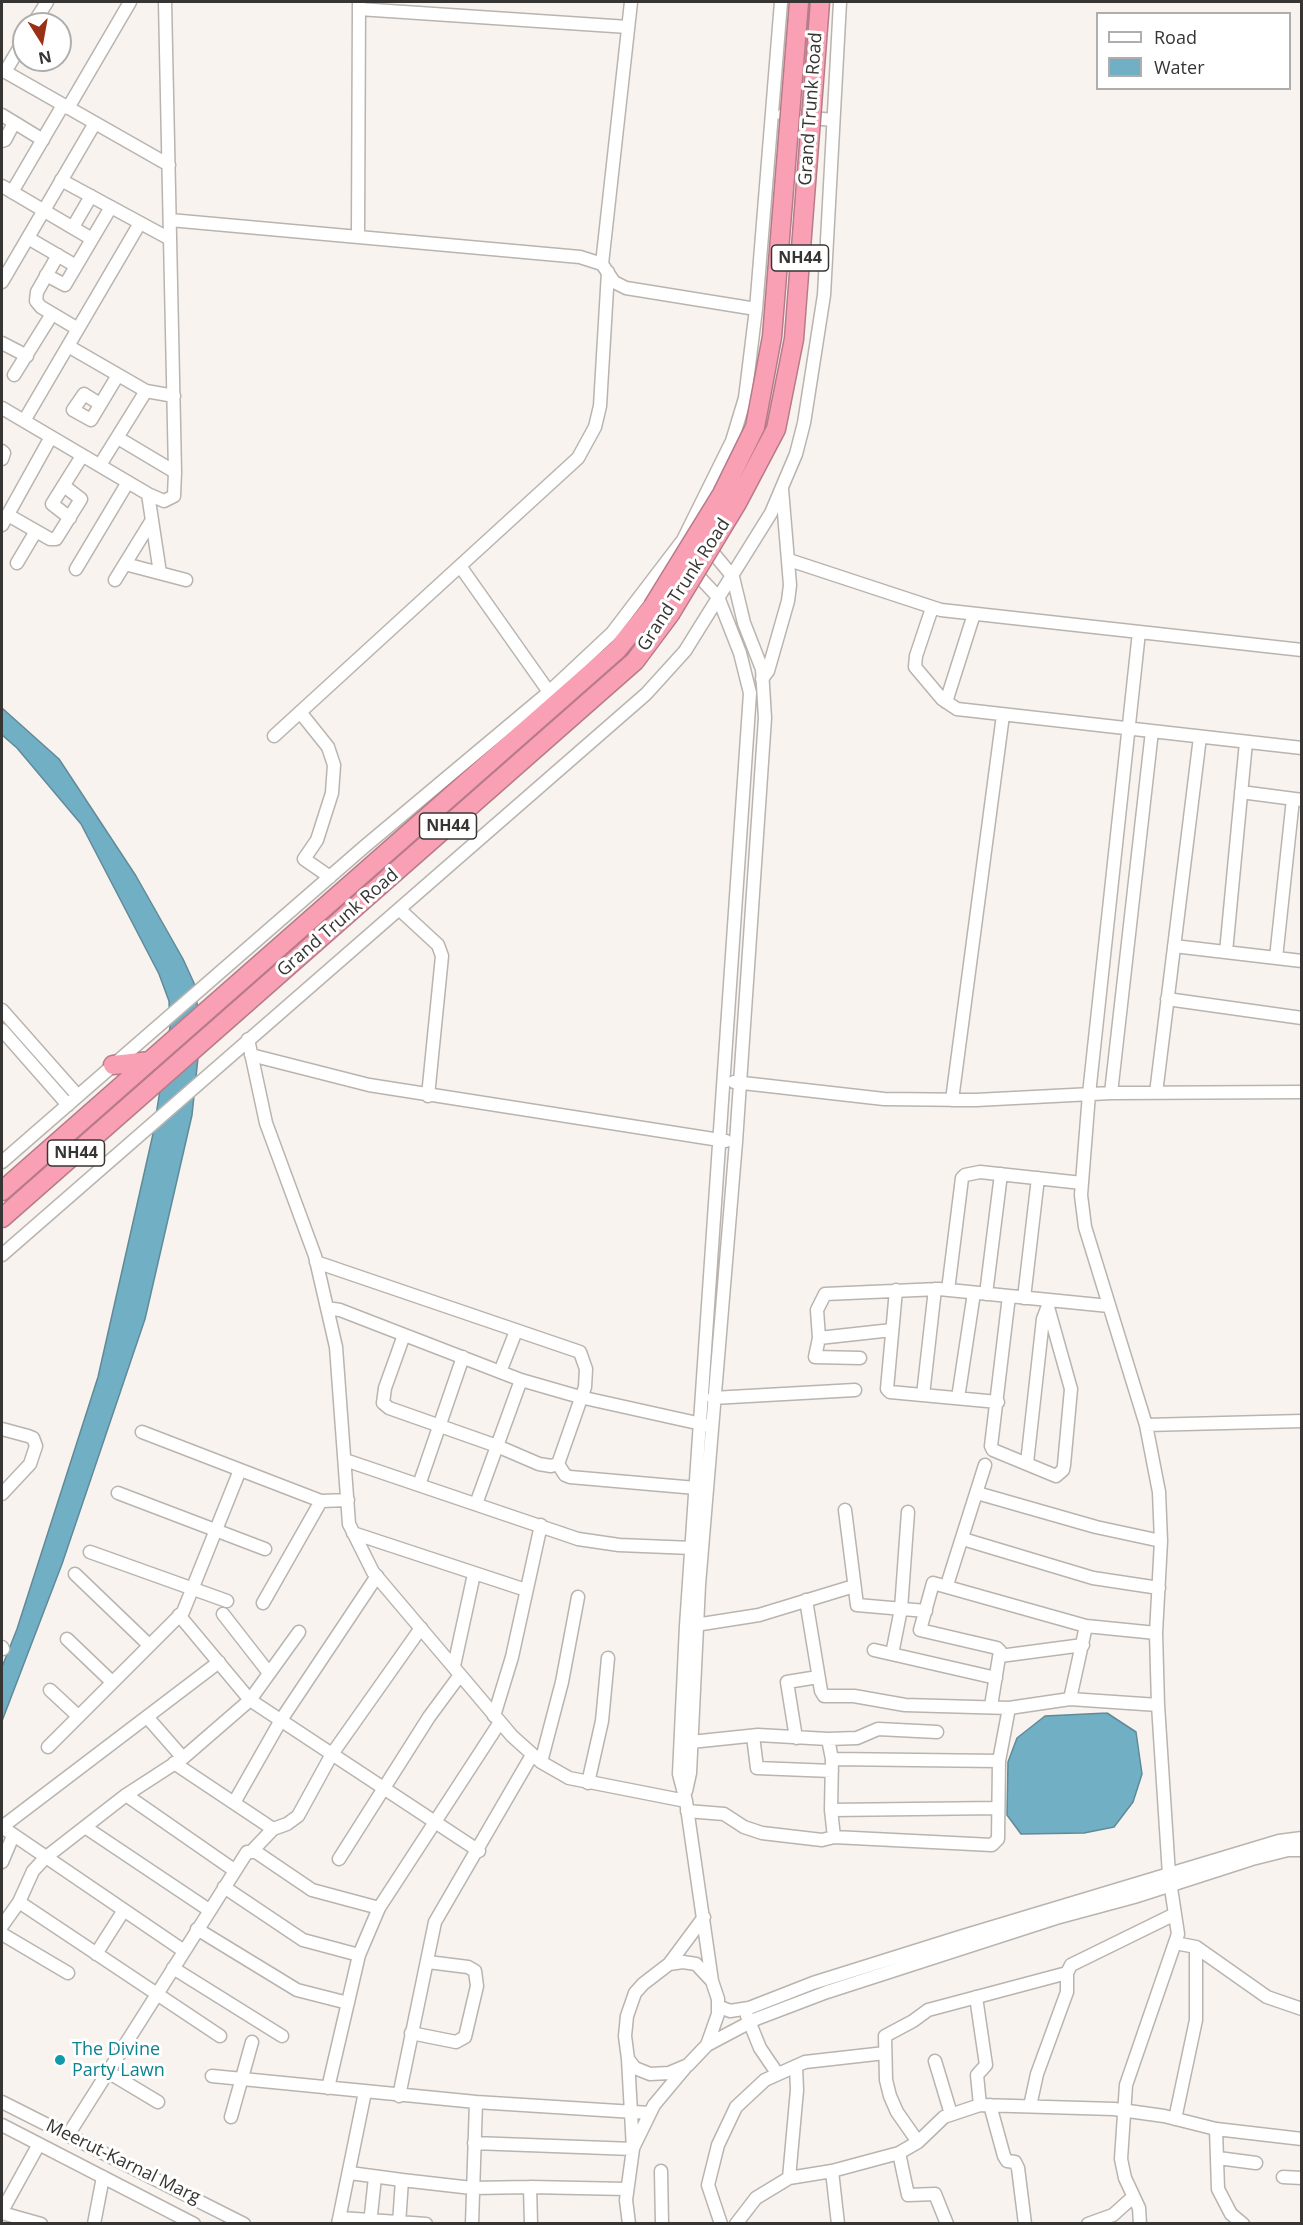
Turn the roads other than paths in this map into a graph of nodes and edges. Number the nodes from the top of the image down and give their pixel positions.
1 (130, 2) edge
2 (165, 2) edge
3 (631, 2) edge
4 (781, 2) edge
5 (799, 2) edge
6 (820, 2) edge
7 (840, 2) edge
8 (359, 5) edge
9 (628, 27) junction
10 (12, 58) edge
11 (3, 71) edge
12 (65, 106) junction
13 (772, 114) junction
14 (2, 115) edge
15 (833, 120) junction
16 (14, 123) junction
17 (95, 123) junction
18 (43, 140) junction
19 (2, 141) edge
20 (169, 165) junction
21 (61, 180) junction
22 (7, 189) edge
23 (91, 196) junction
24 (111, 207) junction
25 (44, 210) junction
26 (170, 220) junction
27 (140, 223) junction
28 (73, 227) junction
29 (358, 235) junction
30 (28, 237) junction
31 (92, 239) junction
32 (170, 239) junction
33 (58, 255) junction
34 (76, 266) junction
35 (605, 268) junction
36 (46, 275) junction
37 (2, 282) edge
38 (756, 309) junction
39 (52, 314) junction
40 (78, 329) junction
41 (2, 343) edge
42 (68, 346) junction
43 (27, 356) junction
44 (14, 375) dead end
45 (118, 375) junction
46 (146, 391) junction
47 (174, 396) junction
48 (100, 404) dead end
49 (2, 410) edge
50 (24, 421) junction
51 (51, 437) junction
52 (118, 438) junction
53 (2, 451) edge
54 (82, 456) junction
55 (2, 459) edge
56 (100, 465) junction
57 (175, 472) junction
58 (129, 482) junction
59 (64, 486) junction
60 (782, 488) junction
61 (148, 494) junction
62 (70, 518) junction
63 (5, 520) edge
64 (152, 520) junction
65 (691, 526) junction
66 (36, 531) junction
67 (675, 551) junction
68 (789, 560) junction
69 (17, 563) dead end
70 (125, 564) junction
71 (460, 566) junction
72 (76, 569) dead end
73 (160, 573) junction
74 (732, 577) junction
75 (115, 580) dead end
76 (186, 580) dead end
77 (718, 597) junction
78 (932, 608) junction
79 (974, 614) junction
80 (1140, 632) junction
81 (1302, 650) edge
82 (764, 678) junction
83 (749, 689) junction
84 (549, 692) junction
85 (946, 702) junction
86 (300, 712) junction
87 (1003, 715) junction
88 (1129, 728) junction
89 (1152, 731) junction
90 (274, 736) dead end
91 (1200, 737) junction
92 (1246, 742) junction
93 (1302, 748) edge
94 (1241, 792) junction
95 (1297, 800) edge
96 (739, 851) junction
97 (757, 854) junction
98 (330, 877) junction
99 (399, 909) junction
100 (1174, 946) junction
101 (1226, 952) junction
102 (1276, 958) junction
103 (1302, 961) edge
104 (1167, 999) junction
105 (2, 1010) edge
106 (1302, 1018) edge
107 (2, 1030) edge
108 (248, 1040) junction
109 (251, 1055) junction
110 (150, 1061) junction
111 (113, 1065) junction
112 (723, 1082) junction
113 (740, 1082) junction
114 (1302, 1092) edge
115 (1111, 1093) junction
116 (1156, 1093) junction
117 (1089, 1094) junction
118 (78, 1096) junction
119 (428, 1096) junction
120 (952, 1100) junction
121 (68, 1105) junction
122 (719, 1139) junction
123 (736, 1142) junction
124 (2, 1162) edge
125 (1000, 1174) junction
126 (1038, 1178) junction
127 (1082, 1183) junction
128 (2, 1191) edge
129 (2, 1218) edge
130 (2, 1255) edge
131 (316, 1262) junction
132 (935, 1289) junction
133 (897, 1290) junction
134 (948, 1290) junction
135 (980, 1293) junction
136 (1009, 1296) junction
137 (1024, 1298) junction
138 (1047, 1303) junction
139 (1109, 1306) junction
140 (327, 1308) junction
141 (892, 1330) junction
142 (516, 1331) junction
143 (404, 1335) junction
144 (819, 1338) junction
145 (463, 1357) junction
146 (860, 1358) dead end
147 (500, 1372) junction
148 (521, 1380) junction
149 (855, 1390) dead end
150 (923, 1395) junction
151 (580, 1397) junction
152 (713, 1398) junction
153 (958, 1398) junction
154 (998, 1402) junction
155 (1302, 1420) edge
156 (705, 1425) junction
157 (1146, 1425) junction
158 (441, 1426) junction
159 (2, 1429) edge
160 (142, 1432) dead end
161 (497, 1446) junction
162 (345, 1460) junction
163 (1027, 1463) junction
164 (558, 1464) junction
165 (985, 1465) dead end
166 (240, 1470) junction
167 (419, 1485) junction
168 (696, 1488) junction
169 (118, 1493) dead end
170 (976, 1493) junction
171 (2, 1494) edge
172 (348, 1500) junction
173 (321, 1501) junction
174 (476, 1504) junction
175 (845, 1510) dead end
176 (908, 1512) dead end
177 (541, 1525) junction
178 (216, 1530) junction
179 (353, 1533) junction
180 (963, 1539) junction
181 (1161, 1540) junction
182 (692, 1548) junction
183 (265, 1549) dead end
184 (90, 1552) dead end
185 (75, 1574) dead end
186 (474, 1574) junction
187 (377, 1576) junction
188 (947, 1585) junction
189 (854, 1586) junction
190 (192, 1588) junction
191 (1159, 1588) junction
192 (526, 1590) junction
193 (578, 1597) dead end
194 (806, 1600) junction
195 (227, 1601) dead end
196 (263, 1603) dead end
197 (901, 1609) junction
198 (926, 1611) junction
199 (223, 1614) dead end
200 (179, 1615) junction
201 (692, 1626) junction
202 (1086, 1626) junction
203 (421, 1628) junction
204 (298, 1632) dead end
205 (1156, 1633) junction
206 (67, 1639) dead end
207 (149, 1645) junction
208 (1083, 1645) junction
209 (874, 1650) dead end
210 (892, 1654) junction
211 (1000, 1656) junction
212 (608, 1658) dead end
213 (219, 1662) junction
214 (457, 1670) junction
215 (269, 1673) junction
216 (818, 1677) junction
217 (996, 1678) junction
218 (112, 1682) junction
219 (51, 1690) dead end
220 (1070, 1699) junction
221 (250, 1700) junction
222 (1158, 1704) junction
223 (991, 1706) junction
224 (1009, 1708) junction
225 (78, 1716) junction
226 (148, 1719) junction
227 (497, 1719) junction
228 (281, 1720) junction
229 (937, 1732) dead end
230 (753, 1736) junction
231 (796, 1737) junction
232 (828, 1739) junction
233 (692, 1742) junction
234 (48, 1747) dead end
235 (332, 1754) junction
236 (537, 1758) junction
237 (178, 1760) junction
238 (999, 1761) junction
239 (832, 1765) junction
240 (588, 1783) junction
241 (384, 1788) junction
242 (126, 1795) junction
243 (234, 1801) junction
244 (686, 1803) junction
245 (998, 1808) junction
246 (831, 1810) junction
247 (434, 1822) junction
248 (85, 1827) junction
249 (273, 1829) junction
250 (13, 1836) junction
251 (834, 1837) junction
252 (1302, 1838) edge
253 (253, 1850) junction
254 (1302, 1850) edge
255 (479, 1851) junction
256 (45, 1858) junction
257 (339, 1859) dead end
258 (2, 1862) edge
259 (234, 1870) junction
260 (1170, 1880) junction
261 (224, 1887) junction
262 (19, 1902) junction
263 (379, 1908) junction
264 (209, 1910) junction
265 (124, 1911) junction
266 (1175, 1914) junction
267 (704, 1917) junction
268 (2, 1926) edge
269 (197, 1929) junction
270 (2, 1934) edge
271 (1175, 1943) junction
272 (1196, 1947) junction
273 (184, 1951) junction
274 (96, 1954) junction
275 (359, 1955) junction
276 (428, 1962) junction
277 (669, 1964) junction
278 (173, 1968) junction
279 (1067, 1972) junction
280 (68, 1973) dead end
281 (712, 1981) junction
282 (156, 1994) junction
283 (976, 1997) junction
284 (348, 2003) junction
285 (718, 2006) junction
286 (745, 2008) junction
287 (1302, 2009) edge
288 (750, 2022) junction
289 (411, 2032) junction
290 (220, 2036) dead end
291 (282, 2036) dead end
292 (252, 2042) dead end
293 (707, 2045) junction
294 (885, 2053) junction
295 (628, 2059) junction
296 (934, 2061) dead end
297 (688, 2065) junction
298 (796, 2066) junction
299 (108, 2072) junction
300 (777, 2073) junction
301 (212, 2076) dead end
302 (241, 2079) junction
303 (328, 2088) junction
304 (366, 2092) junction
305 (399, 2096) junction
306 (2, 2102) edge
307 (158, 2102) dead end
308 (476, 2102) junction
309 (985, 2105) junction
310 (1030, 2106) junction
311 (1124, 2110) junction
312 (630, 2112) junction
313 (650, 2112) junction
314 (951, 2114) junction
315 (231, 2117) dead end
316 (1175, 2119) junction
317 (37, 2120) junction
318 (2, 2125) edge
319 (1216, 2129) junction
320 (68, 2135) junction
321 (25, 2137) junction
322 (1302, 2139) edge
323 (918, 2142) junction
324 (474, 2143) junction
325 (39, 2144) junction
326 (633, 2149) junction
327 (899, 2152) junction
328 (1218, 2157) junction
329 (1256, 2163) dead end
330 (661, 2171) dead end
331 (832, 2171) junction
332 (350, 2173) junction
333 (103, 2177) junction
334 (375, 2177) junction
335 (1283, 2177) dead end
336 (789, 2178) junction
337 (1302, 2178) edge
338 (402, 2180) junction
339 (530, 2187) junction
340 (472, 2188) junction
341 (627, 2189) junction
342 (1133, 2197) junction
343 (2, 2212) edge
344 (340, 2221) edge
345 (189, 2222) edge
346 (371, 2222) edge
347 (40, 2223) edge
348 (94, 2223) edge
349 (244, 2223) edge
350 (399, 2223) edge
351 (426, 2223) edge
352 (472, 2223) edge
353 (531, 2223) edge
354 (629, 2223) edge
355 (662, 2223) edge
356 (721, 2223) edge
357 (736, 2223) edge
358 (838, 2223) edge
359 (947, 2223) edge
360 (1025, 2223) edge
361 (1088, 2223) edge
362 (1140, 2223) edge
363 (1243, 2223) edge

1 - 12 street
2 - 20 street
3 - 9 street
4 - 13 street
5 - 110 highway, Grand Trunk Road / NH44, bridge
6 - 129 highway, Grand Trunk Road / NH44, bridge
7 - 15 street
8 - 9 street
8 - 29 street
9 - 35 street
10 - 11 street
11 - 12 street
12 - 17 street
12 - 18 street
13 - 15 street
13 - 38 street
14 - 16 street
15 - 60 street
16 - 18 street
16 - 19 street
17 - 20 street
17 - 21 street
18 - 22 street
20 - 26 street
21 - 23 street
21 - 25 street
22 - 25 street
23 - 24 street
23 - 28 street
24 - 27 street
24 - 31 street
25 - 28 street
25 - 30 street
26 - 29 street
26 - 32 street
27 - 32 street
27 - 40 street
28 - 31 street
29 - 35 street
30 - 33 street
30 - 37 street
31 - 34 street
32 - 47 street
33 - 34 street
33 - 36 street
34 - 36 street
35 - 38 street
35 - 71 street
36 - 39 street
38 - 65 street
39 - 40 street
39 - 43 street
40 - 42 street
41 - 43 street
42 - 45 street
42 - 50 street
43 - 44 street
45 - 46 street
45 - 48 street
46 - 47 street
46 - 52 street
47 - 57 street
49 - 50 street
50 - 51 street
51 - 54 street
51 - 63 street
52 - 56 street
52 - 57 street
53 - 55 street
54 - 56 street
54 - 59 street
56 - 58 street
57 - 61 street
58 - 61 street
58 - 72 street
59 - 62 street
59 - 62 street
60 - 68 street
60 - 74 street
61 - 64 street
62 - 66 street
63 - 66 street
64 - 70 street
64 - 73 street
65 - 67 street
65 - 74 street
66 - 69 street
67 - 77 street
67 - 84 street
68 - 78 street
68 - 82 street
70 - 73 street
70 - 75 street
71 - 84 street
71 - 86 street
73 - 76 street
74 - 77 street
74 - 82 street
77 - 83 street
77 - 99 street
78 - 79 street
78 - 85 street
79 - 80 street
79 - 85 street
80 - 81 street
80 - 88 street
82 - 83 street
82 - 97 street
83 - 96 street
84 - 98 street
85 - 87 street
86 - 90 street
86 - 98 street
87 - 88 street
87 - 120 street
88 - 89 street
88 - 117 street
89 - 91 street
89 - 115 street
91 - 92 street
91 - 100 street
92 - 93 street
92 - 94 street
94 - 95 street
94 - 101 street
95 - 102 street
96 - 97 street
96 - 112 street
97 - 113 street
98 - 111 street
99 - 108 street
99 - 119 street
100 - 101 street
100 - 104 street
101 - 102 street
102 - 103 street
104 - 106 street
104 - 116 street
105 - 118 street
107 - 121 street
108 - 109 street
108 - 130 street
109 - 119 street
109 - 131 street
110 - 111 highway
110 - 128 highway, NH44
111 - 118 street
112 - 113 street
112 - 122 street
113 - 120 street
113 - 123 street
114 - 116 street
115 - 116 street
115 - 117 street
117 - 120 street
117 - 127 street
118 - 121 street
119 - 122 street
121 - 124 street
122 - 123 street
122 - 156 street
123 - 152 street
125 - 126 street
125 - 134 street
125 - 135 street
126 - 127 street
126 - 137 street
127 - 139 street
131 - 140 street
131 - 142 street
132 - 133 street
132 - 134 street
132 - 150 street
133 - 141 street
133 - 144 street
134 - 135 street
135 - 136 street
135 - 153 street
136 - 137 street
136 - 154 street
137 - 138 street
138 - 139 street
138 - 163 street
138 - 163 street
139 - 157 street
140 - 143 street
140 - 162 street
141 - 144 street
141 - 150 street
142 - 147 street
142 - 151 street
143 - 145 street
143 - 158 street
144 - 146 street
145 - 147 street
145 - 158 street
147 - 148 street
148 - 151 street
148 - 161 street
149 - 152 street
150 - 153 street
151 - 156 street
151 - 164 street
152 - 156 street
153 - 154 street
154 - 163 street
155 - 157 street
156 - 168 street
156 - 201 street
157 - 181 street
158 - 161 street
158 - 167 street
159 - 171 street
160 - 166 street
161 - 164 street
161 - 174 street
162 - 167 street
162 - 172 street
164 - 168 street
165 - 170 street
166 - 173 street
166 - 178 street
167 - 174 street
168 - 182 street
169 - 178 street
170 - 180 street
170 - 181 street
172 - 173 street
172 - 179 street
173 - 196 street
174 - 177 street
175 - 189 street
176 - 197 street
177 - 182 street
177 - 192 street
178 - 183 street
178 - 190 street
179 - 186 street
179 - 187 street
180 - 188 street
180 - 191 street
181 - 191 street
182 - 201 street
184 - 190 street
185 - 207 street
186 - 192 street
186 - 214 street
187 - 203 street
187 - 228 street
188 - 198 street
188 - 202 street
189 - 194 street
189 - 197 street
190 - 195 street
190 - 200 street
191 - 205 street
192 - 227 street
193 - 236 street
194 - 201 street
194 - 216 street
197 - 198 street
197 - 210 street
198 - 211 street
199 - 215 street
200 - 207 street
200 - 213 street
201 - 233 street
201 - 244 street
202 - 205 street
202 - 208 street
203 - 214 street
203 - 235 street
204 - 215 street
205 - 222 street
206 - 218 street
207 - 218 street
208 - 211 street
208 - 220 street
209 - 210 street
210 - 217 street
211 - 217 street
212 - 240 street
213 - 221 street
213 - 226 street
214 - 227 street
214 - 241 street
215 - 221 street
216 - 223 street
216 - 231 street
217 - 223 street
218 - 225 street
219 - 225 street
220 - 222 street
220 - 224 street
221 - 228 street
221 - 237 street
222 - 260 street
223 - 224 street
224 - 238 street
225 - 234 street
226 - 237 street
226 - 250 street
227 - 236 street
227 - 247 street
228 - 235 street
228 - 243 street
229 - 232 street
230 - 231 street
230 - 233 street
230 - 239 street
231 - 232 street
232 - 239 street
233 - 244 street
235 - 241 street
235 - 249 street
236 - 240 street
236 - 255 street
237 - 242 street
237 - 243 street
238 - 239 street
238 - 245 street
239 - 246 street
240 - 244 street
241 - 247 street
241 - 257 street
242 - 248 street
242 - 259 street
243 - 249 street
244 - 251 street
244 - 267 street
245 - 246 street
245 - 251 street
246 - 251 street
247 - 255 street
247 - 263 street
248 - 256 street
248 - 264 street
249 - 253 street
250 - 256 street
250 - 258 street
252 - 260 street
253 - 259 street
253 - 263 street
254 - 260 street
255 - 276 street
256 - 262 street
256 - 265 street
259 - 261 street
260 - 266 street
260 - 286 street
260 - 288 street
261 - 264 street
261 - 275 street
262 - 268 street
262 - 274 street
263 - 275 street
264 - 269 street
265 - 273 street
265 - 274 street
266 - 271 street
266 - 279 street
267 - 277 street
267 - 281 street
269 - 273 street
269 - 284 street
270 - 280 street
271 - 272 street
271 - 311 street
272 - 287 street
272 - 316 street
273 - 278 street
274 - 282 street
275 - 284 street
276 - 289 street
276 - 289 street
277 - 281 street
277 - 295 street
278 - 282 street
278 - 291 street
279 - 283 street
279 - 310 street
281 - 285 street
282 - 290 street
282 - 299 street
283 - 294 street
283 - 309 street
284 - 303 street
285 - 286 street
285 - 293 street
286 - 288 street
288 - 293 street
288 - 300 street
289 - 305 street
292 - 302 street
293 - 297 street
294 - 298 street
294 - 323 street
295 - 297 street
295 - 312 street
296 - 314 street
297 - 313 street
298 - 300 street
298 - 336 street
299 - 307 street
299 - 320 street
300 - 356 street
301 - 302 street
302 - 303 street
302 - 315 street
303 - 304 street
304 - 305 street
304 - 332 street
305 - 308 street
306 - 317 street, Meerut-Karnal Marg
308 - 312 street
308 - 324 street
309 - 310 street
309 - 314 street
309 - 360 street
310 - 311 street
311 - 316 street
311 - 342 street
312 - 313 street
312 - 326 street
313 - 326 street
314 - 323 street
316 - 319 street
317 - 320 street, Meerut-Karnal Marg
317 - 321 street
318 - 321 street, Meerut-Karnal Marg
319 - 322 street
319 - 328 street
320 - 349 street, Meerut-Karnal Marg
321 - 325 street, Meerut-Karnal Marg
323 - 327 street
324 - 326 street
324 - 340 street
325 - 333 street, Meerut-Karnal Marg
325 - 343 street
326 - 341 street
327 - 331 street
327 - 359 street
328 - 329 street
328 - 363 street
330 - 355 street
331 - 336 street
331 - 358 street
332 - 334 street
332 - 344 street
333 - 345 street, Meerut-Karnal Marg
333 - 348 street
334 - 338 street
334 - 346 street
335 - 337 street
336 - 357 street
338 - 340 street
338 - 350 street
339 - 340 street
339 - 341 street
339 - 353 street
340 - 352 street
341 - 354 street
342 - 361 street
342 - 362 street
343 - 347 street
344 - 346 street
346 - 350 street
350 - 351 street

